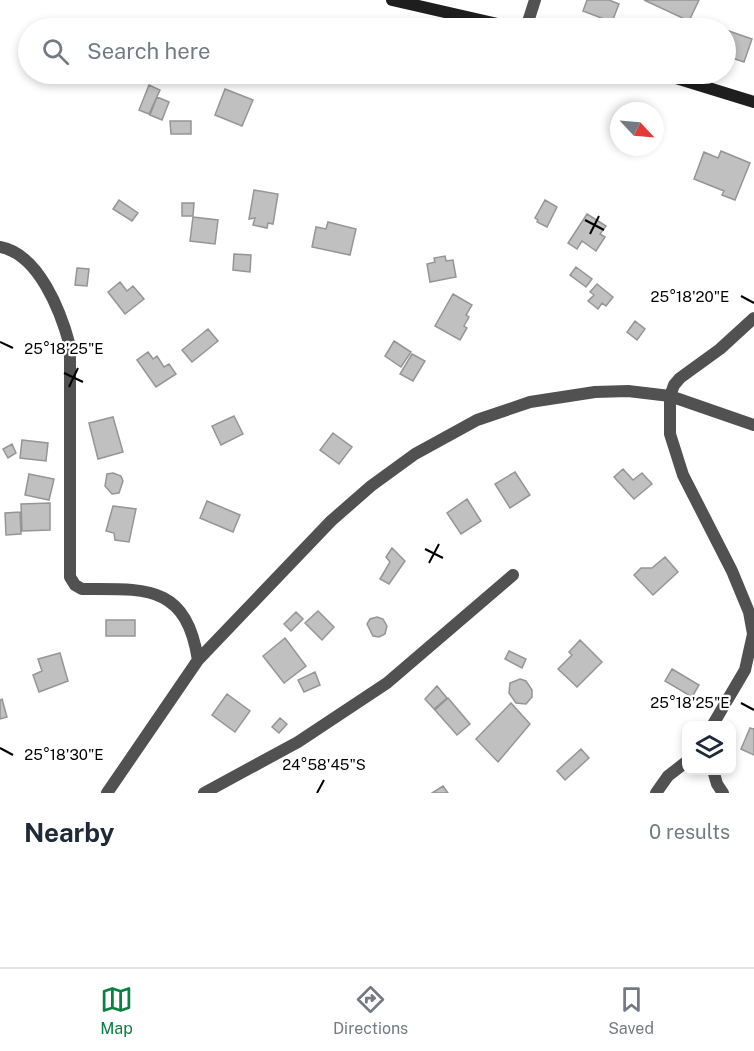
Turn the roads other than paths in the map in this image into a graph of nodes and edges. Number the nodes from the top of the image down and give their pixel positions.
1 (392, 0) edge
2 (536, 0) edge
3 (471, 18) edge
4 (529, 18) edge
5 (696, 84) edge
6 (754, 102) edge
7 (0, 248) edge
8 (754, 318) edge
9 (670, 396) junction
10 (754, 425) edge
11 (513, 575) dead end
12 (198, 660) junction
13 (715, 721) edge
14 (682, 766) edge
15 (714, 775) edge
16 (107, 793) edge
17 (204, 793) edge
18 (656, 793) edge
19 (723, 793) edge

1 - 3 street
2 - 4 street
5 - 6 street
7 - 12 street
8 - 9 street
9 - 10 street
9 - 12 street
9 - 13 street
11 - 17 street
12 - 16 street
14 - 18 street
15 - 19 street

